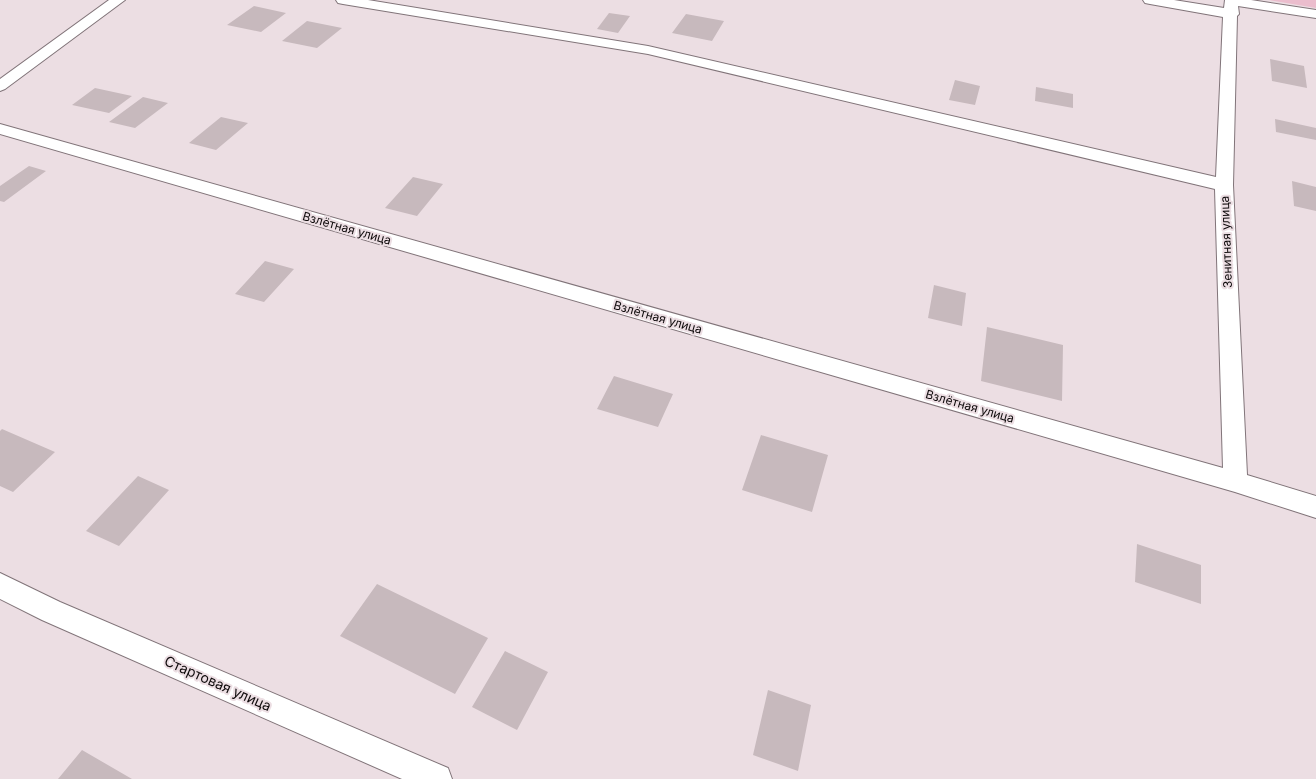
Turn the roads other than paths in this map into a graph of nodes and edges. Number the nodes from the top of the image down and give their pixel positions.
1 (118, 0) edge
2 (343, 0) edge
3 (1150, 0) edge
4 (1232, 8) edge
5 (1316, 14) edge
6 (0, 86) edge
7 (0, 129) edge
8 (1224, 185) junction
9 (1235, 482) junction
10 (1316, 507) edge
11 (0, 586) edge
12 (437, 779) edge

1 - 6 street
2 - 8 street
3 - 4 street
4 - 5 street
4 - 8 street, Зенитная улица
7 - 9 street, Взлётная улица
8 - 9 street, Зенитная улица
9 - 10 street, Взлётная улица
11 - 12 street, Стартовая улица

